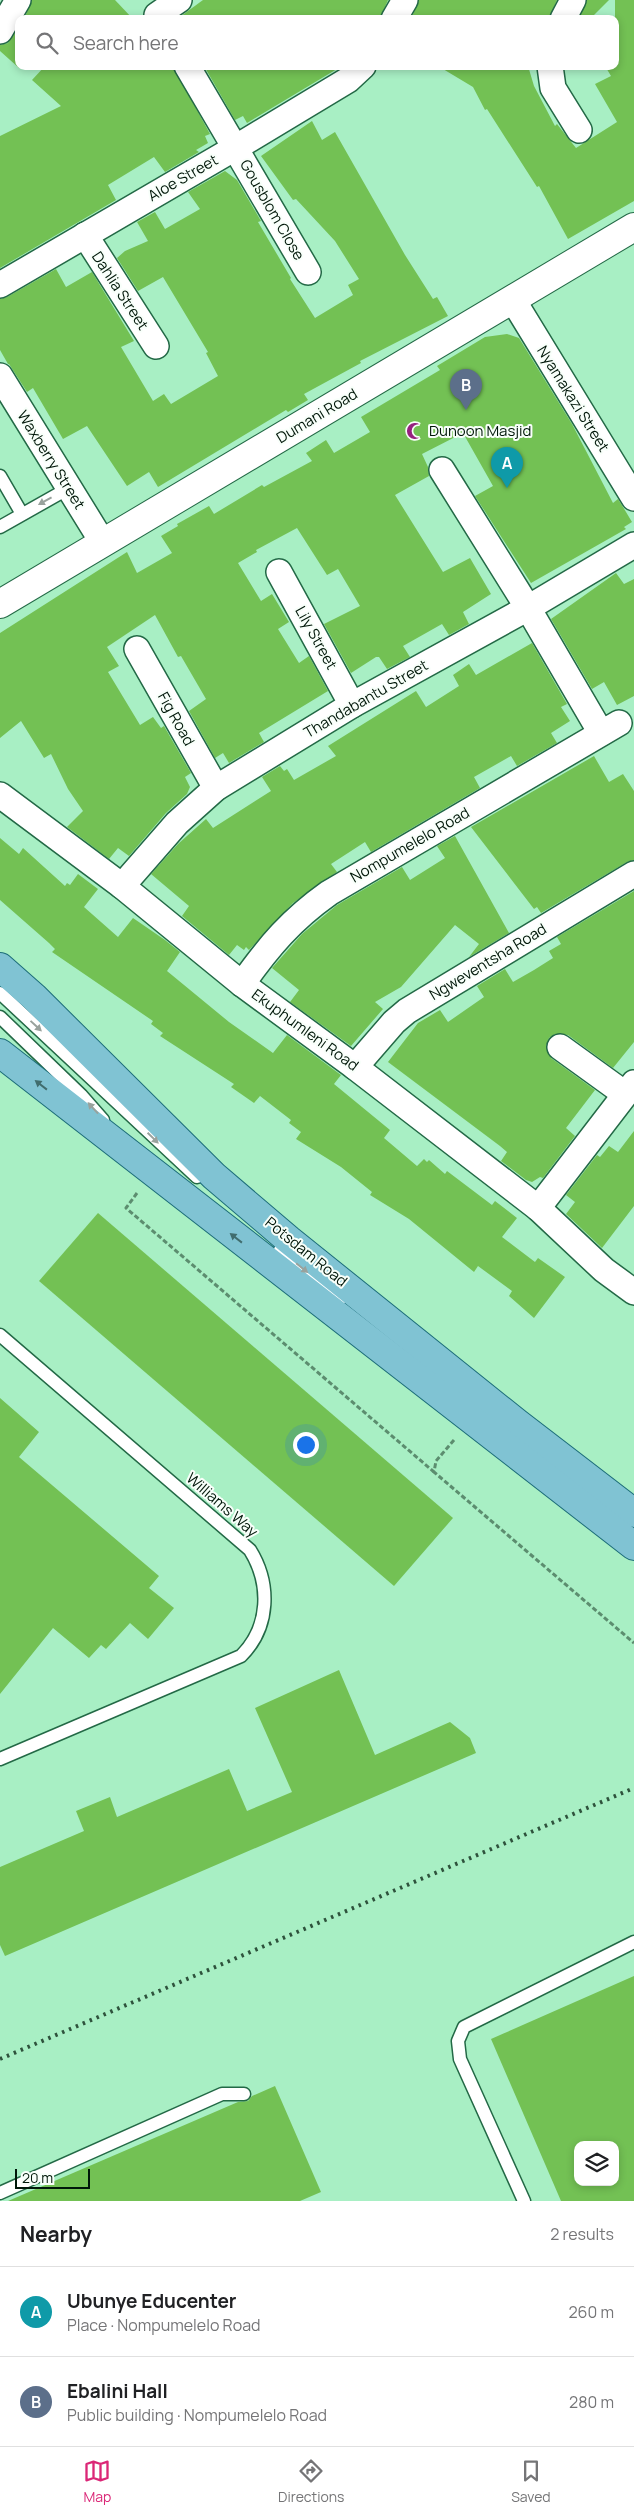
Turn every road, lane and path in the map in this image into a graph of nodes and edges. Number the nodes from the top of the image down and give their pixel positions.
1 (18, 0) edge
2 (179, 0) edge
3 (405, 0) edge
4 (573, 0) edge
5 (153, 11) edge
6 (396, 15) edge
7 (565, 15) edge
8 (0, 31) edge
9 (189, 70) edge
10 (359, 70) edge
11 (551, 70) edge
12 (579, 130) dead end
13 (236, 148) junction
14 (634, 227) edge
15 (85, 235) junction
16 (308, 272) dead end
17 (0, 285) edge
18 (513, 300) junction
19 (156, 346) dead end
20 (0, 376) edge
21 (442, 470) dead end
22 (1, 481) edge
23 (69, 488) junction
24 (634, 498) edge
25 (22, 514) junction
26 (0, 527) edge
27 (103, 543) junction
28 (634, 545) edge
29 (279, 572) dead end
30 (0, 604) edge
31 (528, 608) junction
32 (137, 649) dead end
33 (352, 705) junction
34 (216, 788) junction
35 (0, 794) edge
36 (634, 874) edge
37 (122, 886) junction
38 (0, 967) edge
39 (242, 984) junction
40 (0, 993) edge
41 (0, 1017) edge
42 (560, 1047) dead end
43 (0, 1053) edge
44 (355, 1066) junction
45 (630, 1088) edge
46 (120, 1148) junction
47 (140, 1190) dead end
48 (538, 1208) junction
49 (634, 1292) edge
50 (352, 1308) dead end
51 (0, 1335) edge
52 (399, 1345) dead end
53 (436, 1461) dead end
54 (434, 1472) junction
55 (634, 1513) edge
56 (634, 1530) edge
57 (634, 1546) edge
58 (634, 1643) edge
59 (0, 1759) edge
60 (634, 1942) edge
61 (244, 2094) dead end
62 (0, 2193) edge
63 (524, 2201) edge

1 - 8 street
2 - 5 street
3 - 6 street
4 - 7 street
9 - 13 street, Gousblom Close
10 - 13 street, Aloe Street
11 - 12 street
13 - 15 street, Aloe Street
13 - 16 street, Gousblom Close
14 - 18 street, Dumani Road
15 - 17 street, Aloe Street
15 - 19 street, Dahlia Street
18 - 24 street, Nyamakazi Street
18 - 27 street, Dumani Road
20 - 23 street, Waxberry Street
21 - 31 street, Nompumelelo Road
22 - 25 lane
23 -> 25 lane
23 - 27 street, Waxberry Street
25 - 26 lane
27 - 30 street, Dumani Road
28 - 31 street, Thandabantu Street
29 - 33 street, Lily Street
31 - 33 street, Thandabantu Street
31 - 39 street, Nompumelelo Road
32 - 34 street, Fig Road
33 - 34 street, Thandabantu Street
34 - 37 street, Thandabantu Street
35 - 37 street, Ekuphumleni Road
36 - 44 street, Ngweventsha Road
37 - 39 street, Ekuphumleni Road
38 - 55 main road, Potsdam Road
39 - 44 street, Ekuphumleni Road
40 -> 50 lane
46 -> 41 lane
42 - 45 street
46 -> 43 main road, Potsdam Road
44 - 48 street, Ekuphumleni Road
45 - 48 street
57 -> 46 main road, Potsdam Road
47 - 54 path
48 - 49 street, Ekuphumleni Road
51 - 59 lane, Williams Way
52 - 56 lane
53 - 54 path
54 - 58 path
60 - 63 lane
61 - 62 lane

